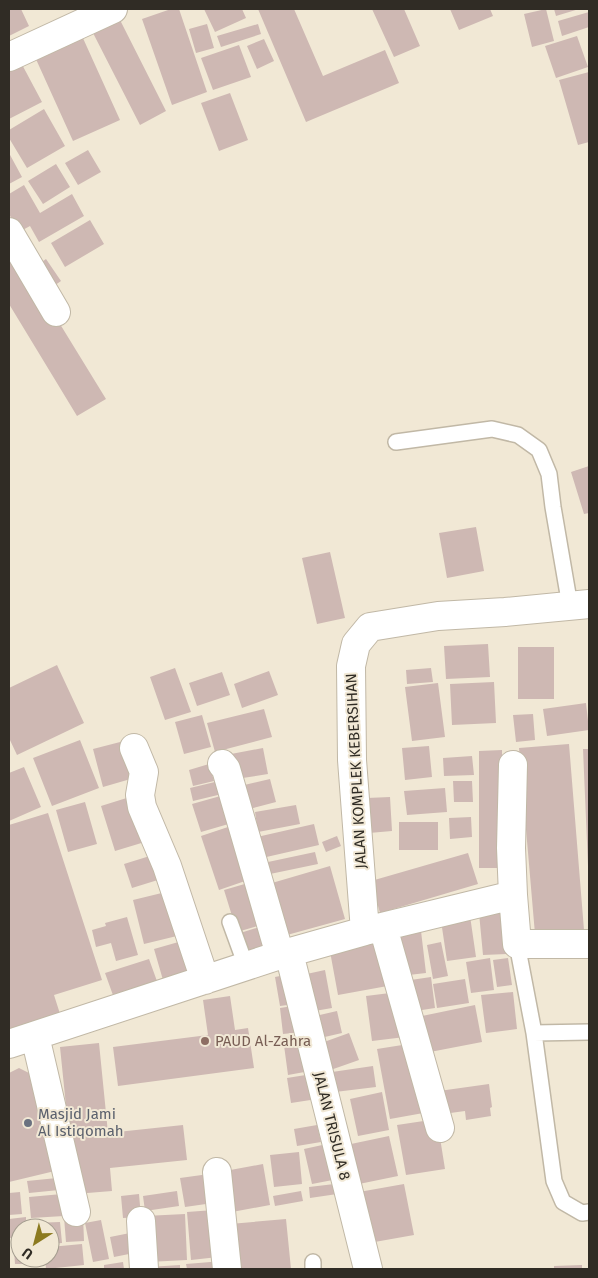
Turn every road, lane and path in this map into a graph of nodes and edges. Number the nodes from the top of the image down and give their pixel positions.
1 (112, 9) edge
2 (81, 15) edge
3 (9, 57) edge
4 (9, 232) edge
5 (56, 312) dead end
6 (396, 442) dead end
7 (580, 605) edge
8 (134, 748) dead end
9 (222, 764) dead end
10 (514, 765) dead end
11 (513, 894) junction
12 (230, 922) dead end
13 (374, 929) junction
14 (517, 944) junction
15 (589, 944) edge
16 (285, 954) junction
17 (246, 966) junction
18 (205, 980) junction
19 (589, 1032) edge
20 (534, 1033) junction
21 (36, 1036) junction
22 (9, 1044) edge
23 (440, 1128) dead end
24 (217, 1172) dead end
25 (76, 1212) dead end
26 (589, 1212) edge
27 (141, 1221) dead end
28 (144, 1269) edge
29 (227, 1269) edge
30 (368, 1269) edge

1 - 2 street
2 - 3 street
4 - 5 street
6 - 7 lane
7 - 13 street, JALAN KOMPLEK KEBERSIHAN
8 - 18 street
9 - 16 street, JALAN TRISULA 8
10 - 11 street
11 - 13 street
11 - 14 street
12 - 17 lane
13 - 16 street
13 - 23 street, JALAN KOMPLEK KEBERSIHAN
14 - 15 street
14 - 20 lane
16 - 17 street
16 - 30 street, JALAN TRISULA 8
17 - 18 street
18 - 21 street
19 - 20 lane
20 - 26 lane
21 - 22 street
21 - 25 street
24 - 29 street
27 - 28 street

